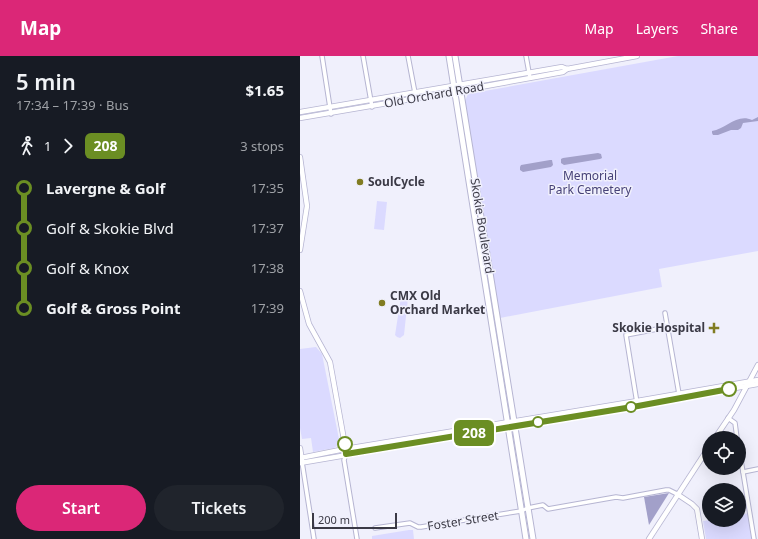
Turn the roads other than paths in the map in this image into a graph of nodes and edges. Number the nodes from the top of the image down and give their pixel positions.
1 (322, 56) edge
2 (363, 56) edge
3 (408, 56) edge
4 (449, 56) edge
5 (456, 56) edge
6 (526, 56) edge
7 (637, 56) edge
8 (530, 75) junction
9 (460, 88) junction
10 (454, 89) junction
11 (415, 93) junction
12 (371, 100) junction
13 (372, 107) junction
14 (330, 108) junction
15 (300, 112) edge
16 (331, 114) junction
17 (300, 118) edge
18 (300, 157) edge
19 (300, 250) edge
20 (300, 292) edge
21 (665, 313) dead end
22 (668, 327) junction
23 (758, 365) edge
24 (758, 380) edge
25 (747, 384) junction
26 (758, 384) edge
27 (679, 394) junction
28 (637, 403) junction
29 (728, 418) junction
30 (514, 424) junction
31 (507, 425) junction
32 (720, 431) edge
33 (736, 431) edge
34 (300, 448) edge
35 (346, 452) junction
36 (338, 456) junction
37 (702, 457) edge
38 (301, 460) edge
39 (344, 460) junction
40 (758, 469) edge
41 (746, 471) edge
42 (743, 475) edge
43 (677, 494) junction
44 (528, 508) junction
45 (521, 511) junction
46 (375, 528) dead end
47 (314, 539) edge
48 (353, 539) edge
49 (357, 539) edge
50 (526, 539) edge
51 (533, 539) edge
52 (649, 539) edge
53 (702, 539) edge
54 (754, 539) edge

1 - 14 street
2 - 12 street
3 - 11 street
4 - 10 main road, Skokie Boulevard
5 - 9 main road, Skokie Boulevard
6 - 8 street
7 - 8 main road, Old Orchard Road
8 - 9 main road, Old Orchard Road
9 - 10 main road, Old Orchard Road
9 - 30 main road, Skokie Boulevard
10 - 11 main road, Old Orchard Road
10 - 13 main road, Old Orchard Road
10 - 31 main road, Skokie Boulevard
11 - 12 main road, Old Orchard Road
12 - 13 street
12 - 14 main road, Old Orchard Road
13 - 16 main road, Old Orchard Road
14 - 15 main road, Old Orchard Road
14 - 16 street
16 - 17 main road, Old Orchard Road
18 - 19 main road
20 - 35 main road
21 - 22 street
22 - 27 street
22 - 28 street
23 - 25 main road
24 - 25 main road
25 - 26 main road
25 - 27 main road
25 - 28 main road
25 - 29 main road
27 - 28 main road
28 - 30 main road
29 - 32 main road
29 - 33 street
30 - 31 main road
30 - 44 main road, Skokie Boulevard
31 - 35 main road
31 - 45 main road, Skokie Boulevard
34 - 38 main road
35 - 36 main road
35 - 38 main road
35 - 39 street
36 - 38 main road
36 - 39 street
37 - 43 main road
38 - 47 street
39 - 49 street
40 - 41 street
42 - 54 street
43 - 44 street
43 - 52 main road
43 - 53 main road
44 - 45 street, Foster Street
44 - 51 main road, Skokie Boulevard
45 - 46 street, Foster Street
45 - 50 main road, Skokie Boulevard
48 - 49 street

